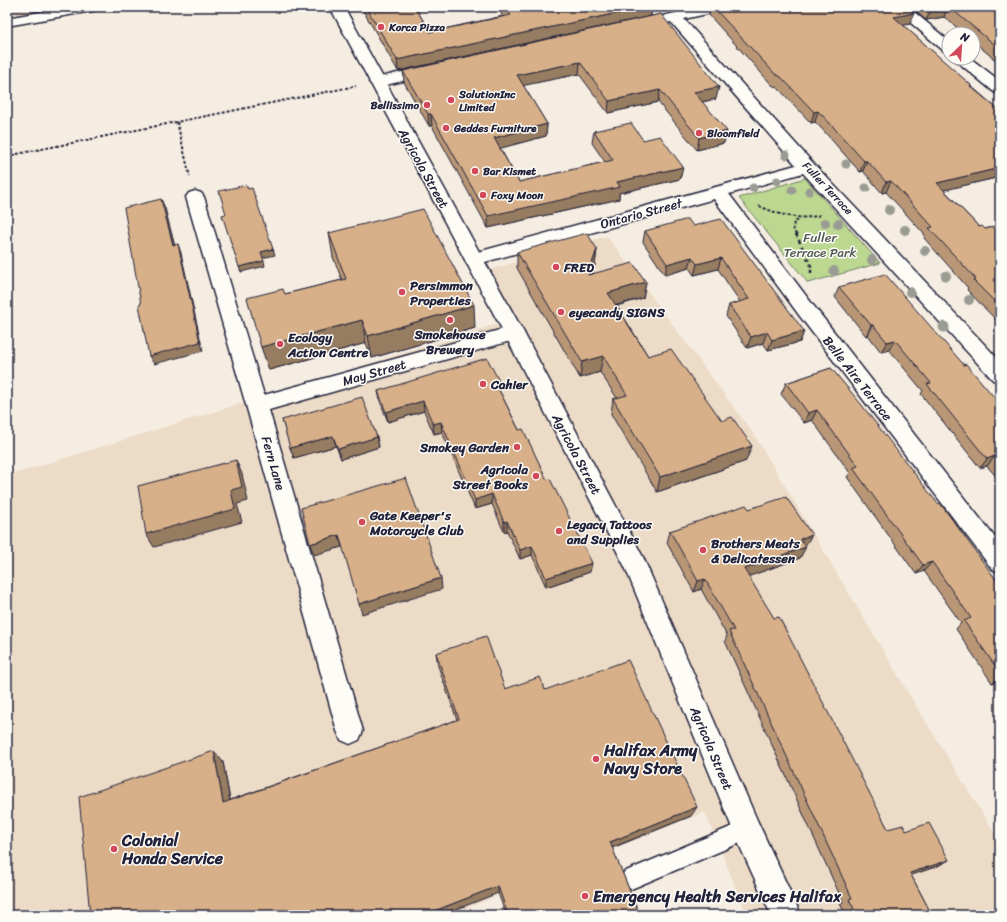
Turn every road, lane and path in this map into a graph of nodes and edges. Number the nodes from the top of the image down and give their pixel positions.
1 (92, 7) edge
2 (337, 7) edge
3 (720, 7) edge
4 (899, 7) edge
5 (675, 18) junction
6 (7, 22) edge
7 (653, 22) edge
8 (941, 41) edge
9 (971, 66) edge
10 (444, 67) edge
11 (377, 82) junction
12 (1000, 90) edge
13 (177, 122) junction
14 (7, 156) edge
15 (807, 167) junction
16 (718, 192) junction
17 (195, 197) joint
18 (756, 205) dead end
19 (849, 211) junction
20 (800, 219) junction
21 (474, 259) junction
22 (797, 298) junction
23 (514, 333) junction
24 (1000, 374) edge
25 (257, 405) junction
26 (1000, 562) edge
27 (350, 731) dead end
28 (747, 830) junction
29 (630, 879) dead end
30 (786, 915) edge

1 - 6 street
2 - 11 street, Agricola Street
3 - 5 street
4 - 8 street
5 - 7 street
5 - 15 street, Fuller Terrace
9 - 12 street
10 - 11 street
11 - 13 path
11 - 21 street, Agricola Street
13 - 14 path
13 - 17 path
15 - 16 street, Ontario Street
15 - 19 street, Fuller Terrace
16 - 21 street, Ontario Street
16 - 22 street, Belle Aire Terrace
17 - 25 street, Fern Lane
18 - 20 path
19 - 20 path
19 - 24 street, Fuller Terrace
20 - 22 path
21 - 23 street, Agricola Street
22 - 26 street, Belle Aire Terrace
23 - 25 street, May Street
23 - 28 street, Agricola Street
25 - 27 street, Fern Lane
28 - 29 lane
28 - 30 street, Agricola Street

